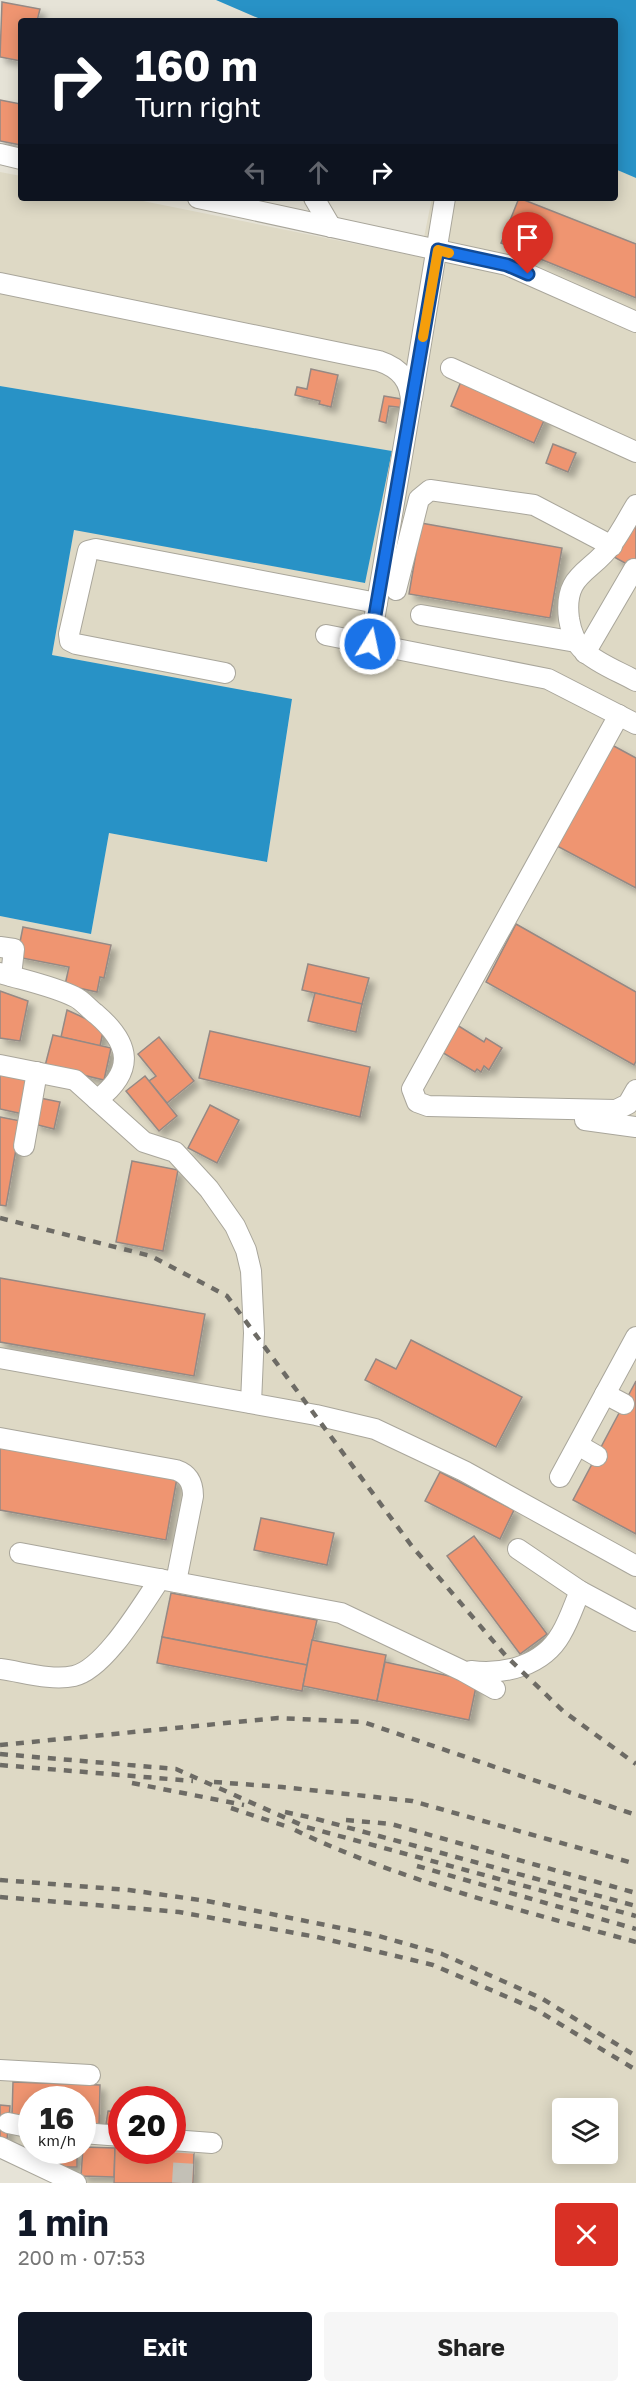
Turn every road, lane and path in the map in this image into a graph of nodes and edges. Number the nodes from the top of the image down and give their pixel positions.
1 (0, 154) edge
2 (18, 158) edge
3 (212, 201) edge
4 (316, 201) edge
5 (445, 201) edge
6 (331, 227) junction
7 (438, 250) junction
8 (0, 284) edge
9 (636, 322) edge
10 (451, 369) dead end
11 (411, 403) junction
12 (633, 444) edge
13 (636, 505) edge
14 (612, 546) junction
15 (634, 568) edge
16 (396, 590) dead end
17 (377, 603) junction
18 (421, 615) dead end
19 (326, 635) dead end
20 (370, 644) junction
21 (581, 647) junction
22 (225, 673) dead end
23 (636, 681) edge
24 (627, 720) edge
25 (0, 946) edge
26 (5, 975) edge
27 (0, 1065) edge
28 (37, 1072) junction
29 (636, 1090) edge
30 (97, 1100) junction
31 (500, 1109) junction
32 (636, 1127) edge
33 (24, 1146) dead end
34 (635, 1340) edge
35 (0, 1358) edge
36 (605, 1394) junction
37 (251, 1403) junction
38 (624, 1404) dead end
39 (0, 1438) edge
40 (578, 1445) junction
41 (597, 1456) dead end
42 (560, 1477) dead end
43 (518, 1549) dead end
44 (20, 1553) dead end
45 (636, 1566) edge
46 (168, 1581) junction
47 (580, 1591) junction
48 (636, 1622) edge
49 (0, 1669) edge
50 (463, 1671) junction
51 (495, 1689) dead end
52 (0, 2070) edge
53 (90, 2074) dead end
54 (8, 2123) dead end
55 (18, 2125) edge
56 (212, 2143) dead end
57 (186, 2144) edge
58 (0, 2146) edge
59 (76, 2183) edge

1 - 2 lane
3 - 6 lane
4 - 6 lane
5 - 7 lane
6 - 7 lane
7 - 9 lane
7 - 11 lane
8 - 11 lane
10 - 12 lane
11 - 17 lane
13 - 14 lane
14 - 16 lane
14 - 21 lane
15 - 21 lane
17 - 20 lane
17 - 22 lane
18 - 21 lane
19 - 20 lane
20 - 24 lane
21 - 23 lane
24 - 31 lane
25 - 26 lane
26 - 30 lane
27 - 28 lane
28 - 30 lane
28 - 33 lane
29 - 31 lane
30 - 37 lane
31 - 32 lane
34 - 36 lane
35 - 37 lane
36 - 38 lane
36 - 40 lane
37 - 45 lane
39 - 46 lane
40 - 41 lane
40 - 42 lane
43 - 47 lane
44 - 46 lane
46 - 49 lane
46 - 50 lane
47 - 48 lane
47 - 50 lane
50 - 51 lane
52 - 53 lane
54 - 55 lane
56 - 57 lane
58 - 59 lane

